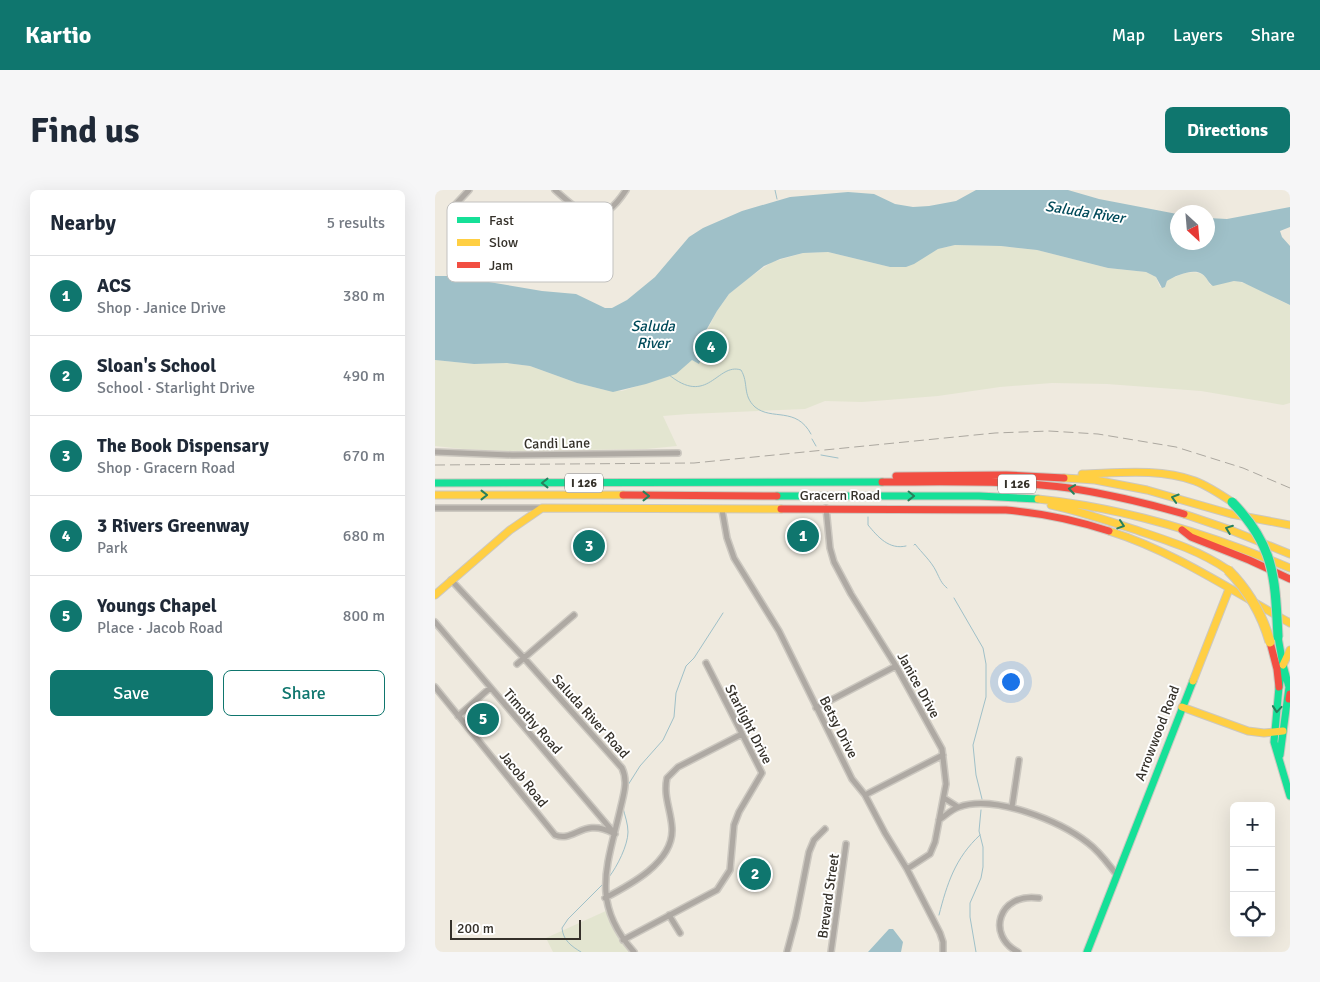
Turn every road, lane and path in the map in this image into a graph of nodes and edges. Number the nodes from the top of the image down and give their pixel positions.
1 (469, 190) edge
2 (555, 190) edge
3 (625, 190) edge
4 (458, 202) edge
5 (569, 202) edge
6 (613, 206) edge
7 (435, 452) edge
8 (679, 453) dead end
9 (1006, 475) junction
10 (435, 483) edge
11 (733, 483) junction
12 (435, 495) edge
13 (1006, 496) junction
14 (435, 508) edge
15 (542, 508) junction
16 (826, 508) junction
17 (722, 510) junction
18 (1290, 525) edge
19 (1178, 527) junction
20 (1290, 554) edge
21 (1290, 568) edge
22 (1290, 579) edge
23 (451, 580) junction
24 (1229, 589) junction
25 (435, 595) edge
26 (574, 615) dead end
27 (435, 622) edge
28 (1290, 624) edge
29 (1274, 640) junction
30 (1290, 650) edge
31 (524, 658) junction
32 (706, 663) dead end
33 (517, 664) dead end
34 (1283, 665) junction
35 (896, 666) junction
36 (1279, 687) junction
37 (435, 688) edge
38 (490, 688) junction
39 (1289, 697) edge
40 (1182, 707) junction
41 (816, 708) junction
42 (458, 716) junction
43 (1279, 731) junction
44 (742, 734) junction
45 (943, 755) junction
46 (1019, 760) dead end
47 (865, 795) junction
48 (1290, 796) edge
49 (945, 798) junction
50 (958, 807) junction
51 (1012, 808) junction
52 (939, 820) junction
53 (825, 829) dead end
54 (615, 834) junction
55 (847, 844) dead end
56 (907, 869) junction
57 (1117, 875) junction
58 (605, 898) junction
59 (1039, 898) dead end
60 (669, 915) junction
61 (680, 933) dead end
62 (623, 940) junction
63 (634, 952) edge
64 (787, 952) edge
65 (831, 952) edge
66 (943, 952) edge
67 (1018, 952) edge
68 (1087, 952) edge

1 - 4 street
2 - 5 street
3 - 6 street
7 - 8 street, Candi Lane
9 - 11 main road
18 -> 9 main road
9 - 29 main road, bridge
11 -> 10 main road, I 126
20 -> 11 main road, I 126
12 -> 13 main road, I 126
13 - 19 main road, I 126
13 -> 29 main road, bridge
14 - 15 street, Gracern Road
15 - 17 main road, Gracern Road
15 - 23 main road
16 - 17 main road, Gracern Road
16 - 24 main road, Gracern Road
16 - 35 street, Janice Drive
17 - 41 street, Betsy Drive
19 - 21 main road, I 126
19 - 22 main road
23 - 25 main road
23 - 31 street, Saluda River Road
24 - 28 main road
24 - 40 main road, Arrowwood Road
26 - 31 street
27 - 38 street, Timothy Road
29 - 34 main road
29 - 36 main road
30 - 34 main road
31 - 33 street
31 - 54 street, Saluda River Road
32 - 44 street, Starlight Drive
34 - 36 main road
34 - 39 main road
35 - 41 street
35 - 45 street, Janice Drive
36 -> 43 main road
37 - 42 street, Jacob Road
38 - 42 street
38 - 54 street, Timothy Road
39 - 43 main road
40 - 43 main road
40 - 57 main road, Arrowwood Road
41 - 47 street, Betsy Drive
42 - 54 street, Jacob Road
43 - 48 main road
44 - 58 street
44 - 60 street, Starlight Drive
45 - 47 street
45 - 49 street, Janice Drive
46 - 51 street
47 - 56 street, Betsy Drive
49 - 50 street
49 - 52 street, Janice Drive
50 - 51 street
50 - 52 street
51 - 57 street
52 - 56 street, Janice Drive
53 - 64 street
54 - 58 street, Saluda River Road
55 - 65 street, Brevard Street
56 - 66 street, Betsy Drive
57 - 68 main road, Arrowwood Road
58 - 62 street, Saluda River Road
59 - 67 street
60 - 61 street
60 - 62 street, Starlight Drive
62 - 63 street, Saluda River Road

